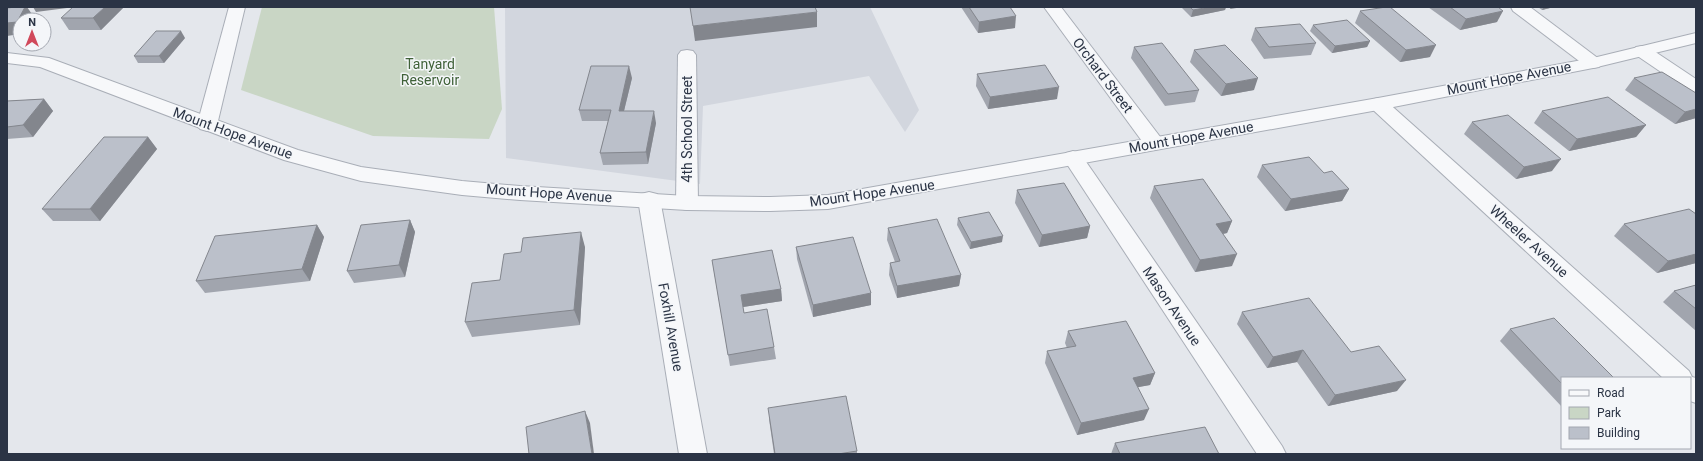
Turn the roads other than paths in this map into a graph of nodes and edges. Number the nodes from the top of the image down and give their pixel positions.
1 (237, 7) edge
2 (1052, 7) edge
3 (1519, 7) edge
4 (1696, 38) edge
5 (1642, 51) junction
6 (687, 55) dead end
7 (7, 58) edge
8 (1593, 62) junction
9 (1696, 87) edge
10 (1378, 104) junction
11 (207, 125) junction
12 (1154, 143) junction
13 (1073, 158) junction
14 (649, 199) junction
15 (687, 202) junction
16 (1679, 377) edge
17 (694, 454) edge
18 (1272, 454) edge

1 - 11 street
2 - 12 street, Orchard Street
3 - 8 street
4 - 5 street, Mount Hope Avenue
5 - 8 street, Mount Hope Avenue
5 - 9 street
6 - 15 street, 4th School Street
7 - 11 street, Mount Hope Avenue
8 - 10 street, Mount Hope Avenue
10 - 12 street, Mount Hope Avenue
10 - 16 street, Wheeler Avenue
11 - 14 street, Mount Hope Avenue
12 - 13 street, Mount Hope Avenue
13 - 15 street, Mount Hope Avenue
13 - 18 street, Mason Avenue
14 - 15 street, Mount Hope Avenue
14 - 17 street, Foxhill Avenue

